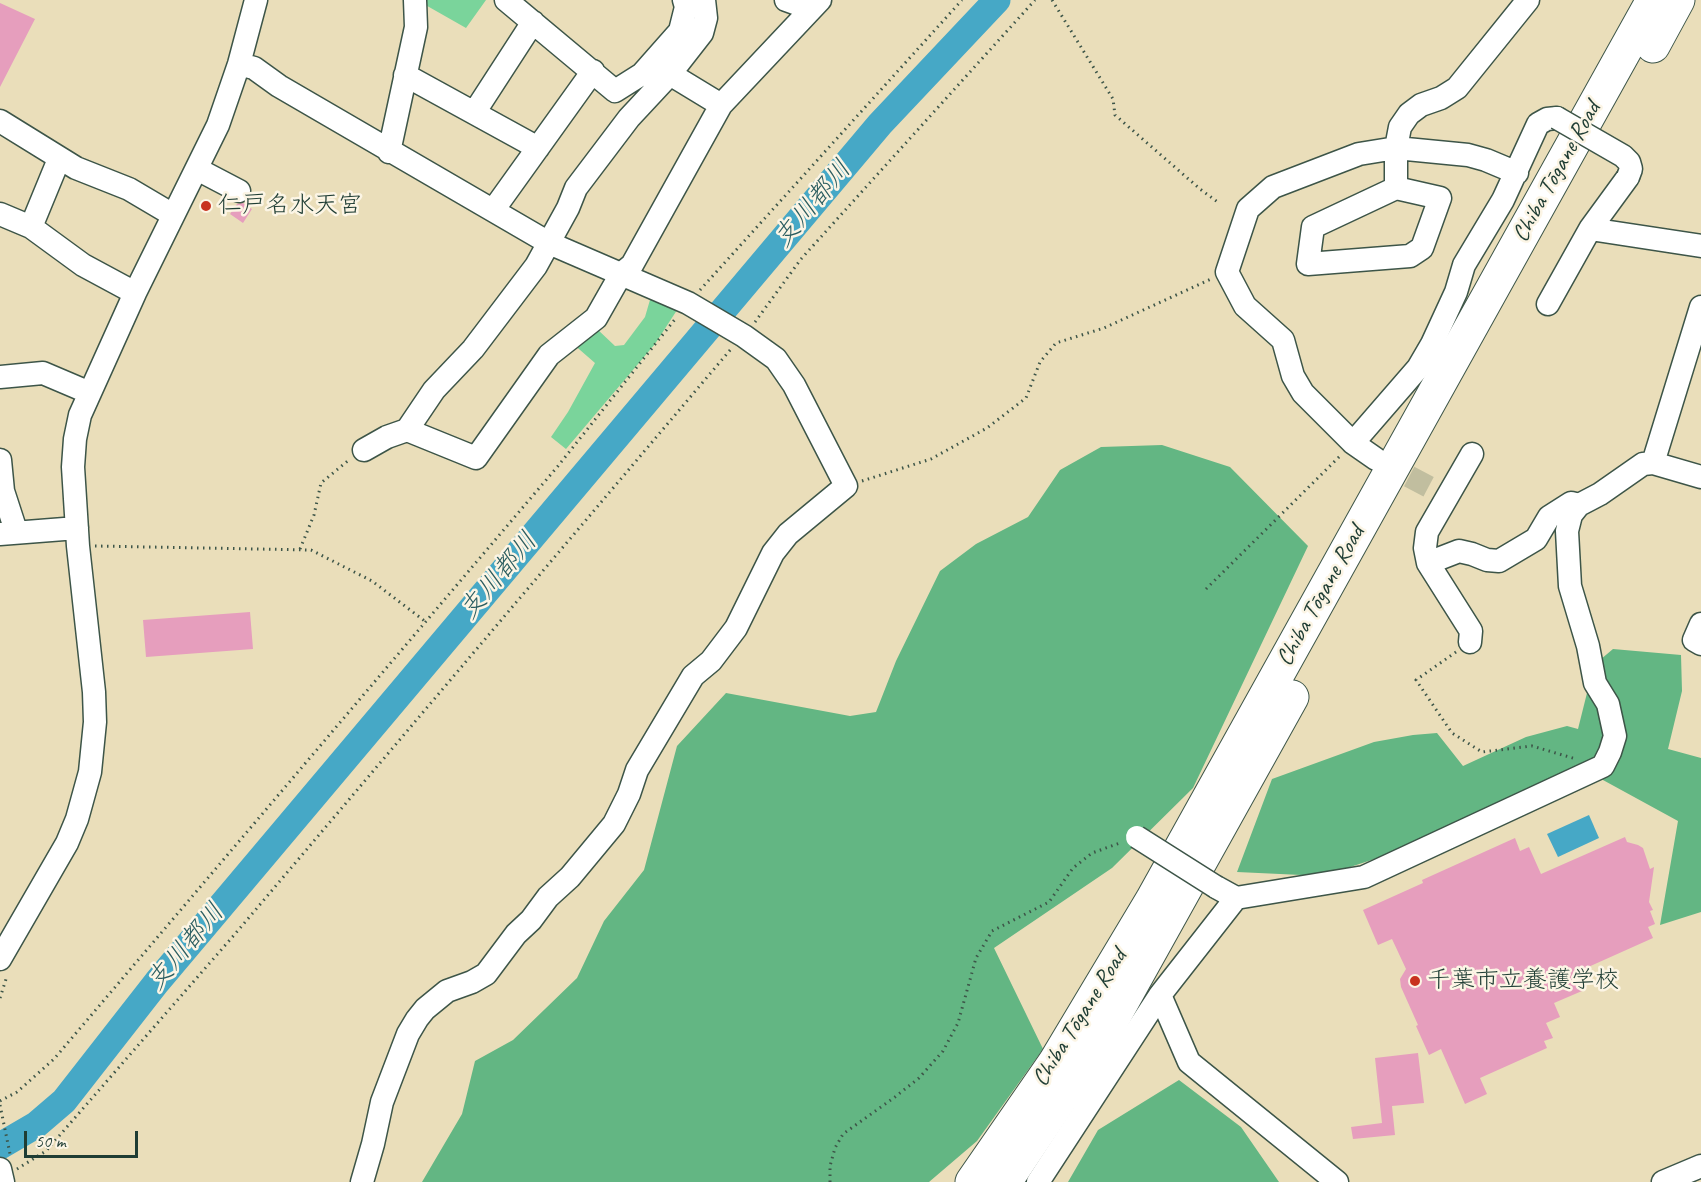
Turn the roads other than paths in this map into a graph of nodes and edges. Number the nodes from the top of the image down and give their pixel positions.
1 (256, 0) edge
2 (415, 0) edge
3 (506, 0) edge
4 (684, 0) edge
5 (704, 0) edge
6 (786, 0) edge
7 (1528, 0) edge
8 (1653, 0) edge
9 (1678, 0) edge
10 (815, 5) edge
11 (533, 22) junction
12 (239, 64) junction
13 (593, 71) junction
14 (670, 74) junction
15 (405, 75) junction
16 (721, 105) junction
17 (474, 113) junction
18 (0, 121) edge
19 (538, 148) junction
20 (1396, 148) junction
21 (389, 152) junction
22 (59, 159) junction
23 (197, 169) junction
24 (1517, 173) junction
25 (1396, 188) junction
26 (239, 191) dead end
27 (494, 209) junction
28 (0, 214) edge
29 (173, 215) junction
30 (31, 227) junction
31 (1590, 229) junction
32 (549, 243) junction
33 (1701, 246) edge
34 (621, 274) junction
35 (135, 293) junction
36 (1548, 304) dead end
37 (1701, 307) edge
38 (0, 377) edge
39 (90, 393) junction
40 (407, 430) junction
41 (1353, 443) junction
42 (364, 450) road end
43 (1472, 454) dead end
44 (1376, 459) tunnel mouth
45 (0, 460) edge
46 (1653, 463) junction
47 (1701, 477) edge
48 (1580, 505) junction
49 (8, 532) edge
50 (78, 537) junction
51 (1428, 562) junction
52 (1701, 624) edge
53 (1470, 642) road end
54 (1701, 644) edge
55 (1137, 837) road end
56 (1236, 898) junction
57 (0, 959) edge
58 (1160, 996) junction
59 (1701, 1166) edge
60 (362, 1182) edge
61 (972, 1182) edge
62 (1005, 1182) edge
63 (1038, 1182) edge
64 (1337, 1182) edge
65 (1663, 1182) edge

1 - 12 street
2 - 15 street
3 - 11 street
4 - 13 street
5 - 14 street
6 - 10 street
7 - 20 street
8 - 61 highway, Chiba Tōgane Road
9 - 62 highway, Chiba Tōgane Road
10 - 16 street
11 - 13 street
11 - 17 street
12 - 21 street
12 - 23 street
13 - 19 street
14 - 16 street
14 - 32 street
15 - 17 street
15 - 21 street
16 - 34 street
17 - 19 street
18 - 22 street
19 - 27 street
20 - 24 street
20 - 25 street
20 - 41 street
21 - 27 street
22 - 29 street
22 - 30 street
23 - 26 street
23 - 29 street
24 - 31 street, bridge
24 - 41 street
25 - 25 street
27 - 32 street
28 - 30 street
29 - 35 street
30 - 35 street
31 - 33 street
31 - 36 street
32 - 34 street
32 - 40 street
34 - 40 street
34 - 60 street
35 - 39 street
37 - 46 street
38 - 39 street
39 - 50 street
40 - 42 street
41 - 44 street
43 - 51 street
45 - 49 street
46 - 47 street
46 - 48 street
48 - 51 street
48 - 56 street
49 - 50 street
50 - 57 street
51 - 53 street
52 - 54 street
55 - 56 street, bridge
56 - 58 street
58 - 63 street
58 - 64 street
59 - 65 street

